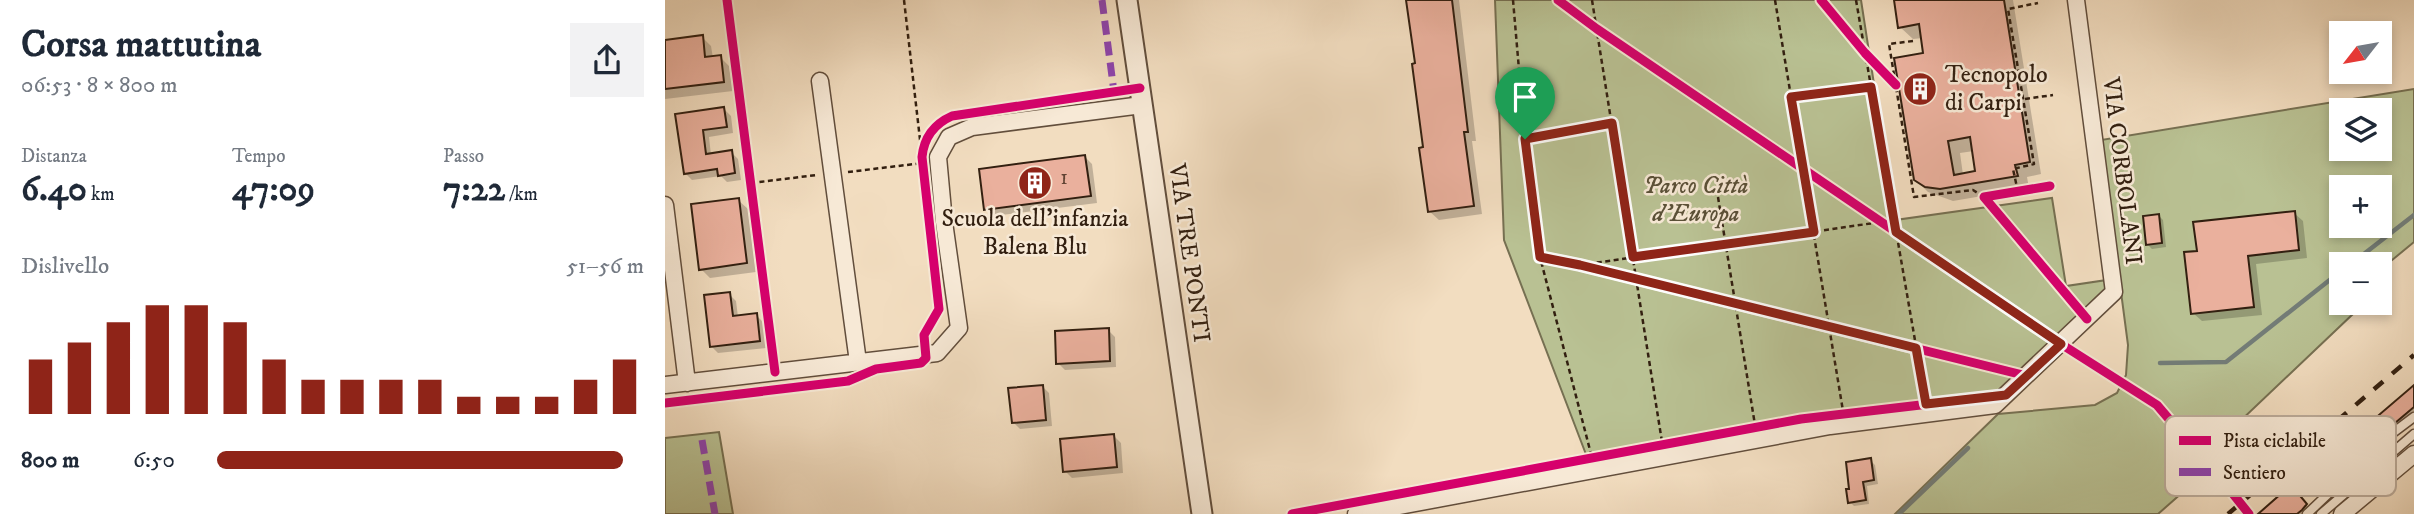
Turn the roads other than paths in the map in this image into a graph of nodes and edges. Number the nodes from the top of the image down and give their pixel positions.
1 (1127, 0) edge
2 (2076, 0) edge
3 (820, 81) dead end
4 (1142, 105) junction
5 (665, 205) edge
6 (858, 362) junction
7 (687, 383) junction
8 (665, 385) edge
9 (2414, 417) edge
10 (2396, 430) edge
11 (2414, 434) edge
12 (2396, 449) edge
13 (2414, 454) edge
14 (2396, 469) edge
15 (2326, 496) edge
16 (2342, 496) edge
17 (2364, 496) edge
18 (1202, 514) edge
19 (1356, 514) edge
20 (2307, 514) edge
21 (2321, 514) edge
22 (2342, 514) edge

1 - 4 street, VIA TRE PONTI
2 - 19 street, VIA CORBOLANI
3 - 6 street
4 - 6 street
4 - 18 street, VIA TRE PONTI
5 - 7 street
6 - 7 street
7 - 8 street
9 - 10 lane
11 - 12 lane
13 - 14 street
15 - 20 lane
16 - 21 lane
17 - 22 street

